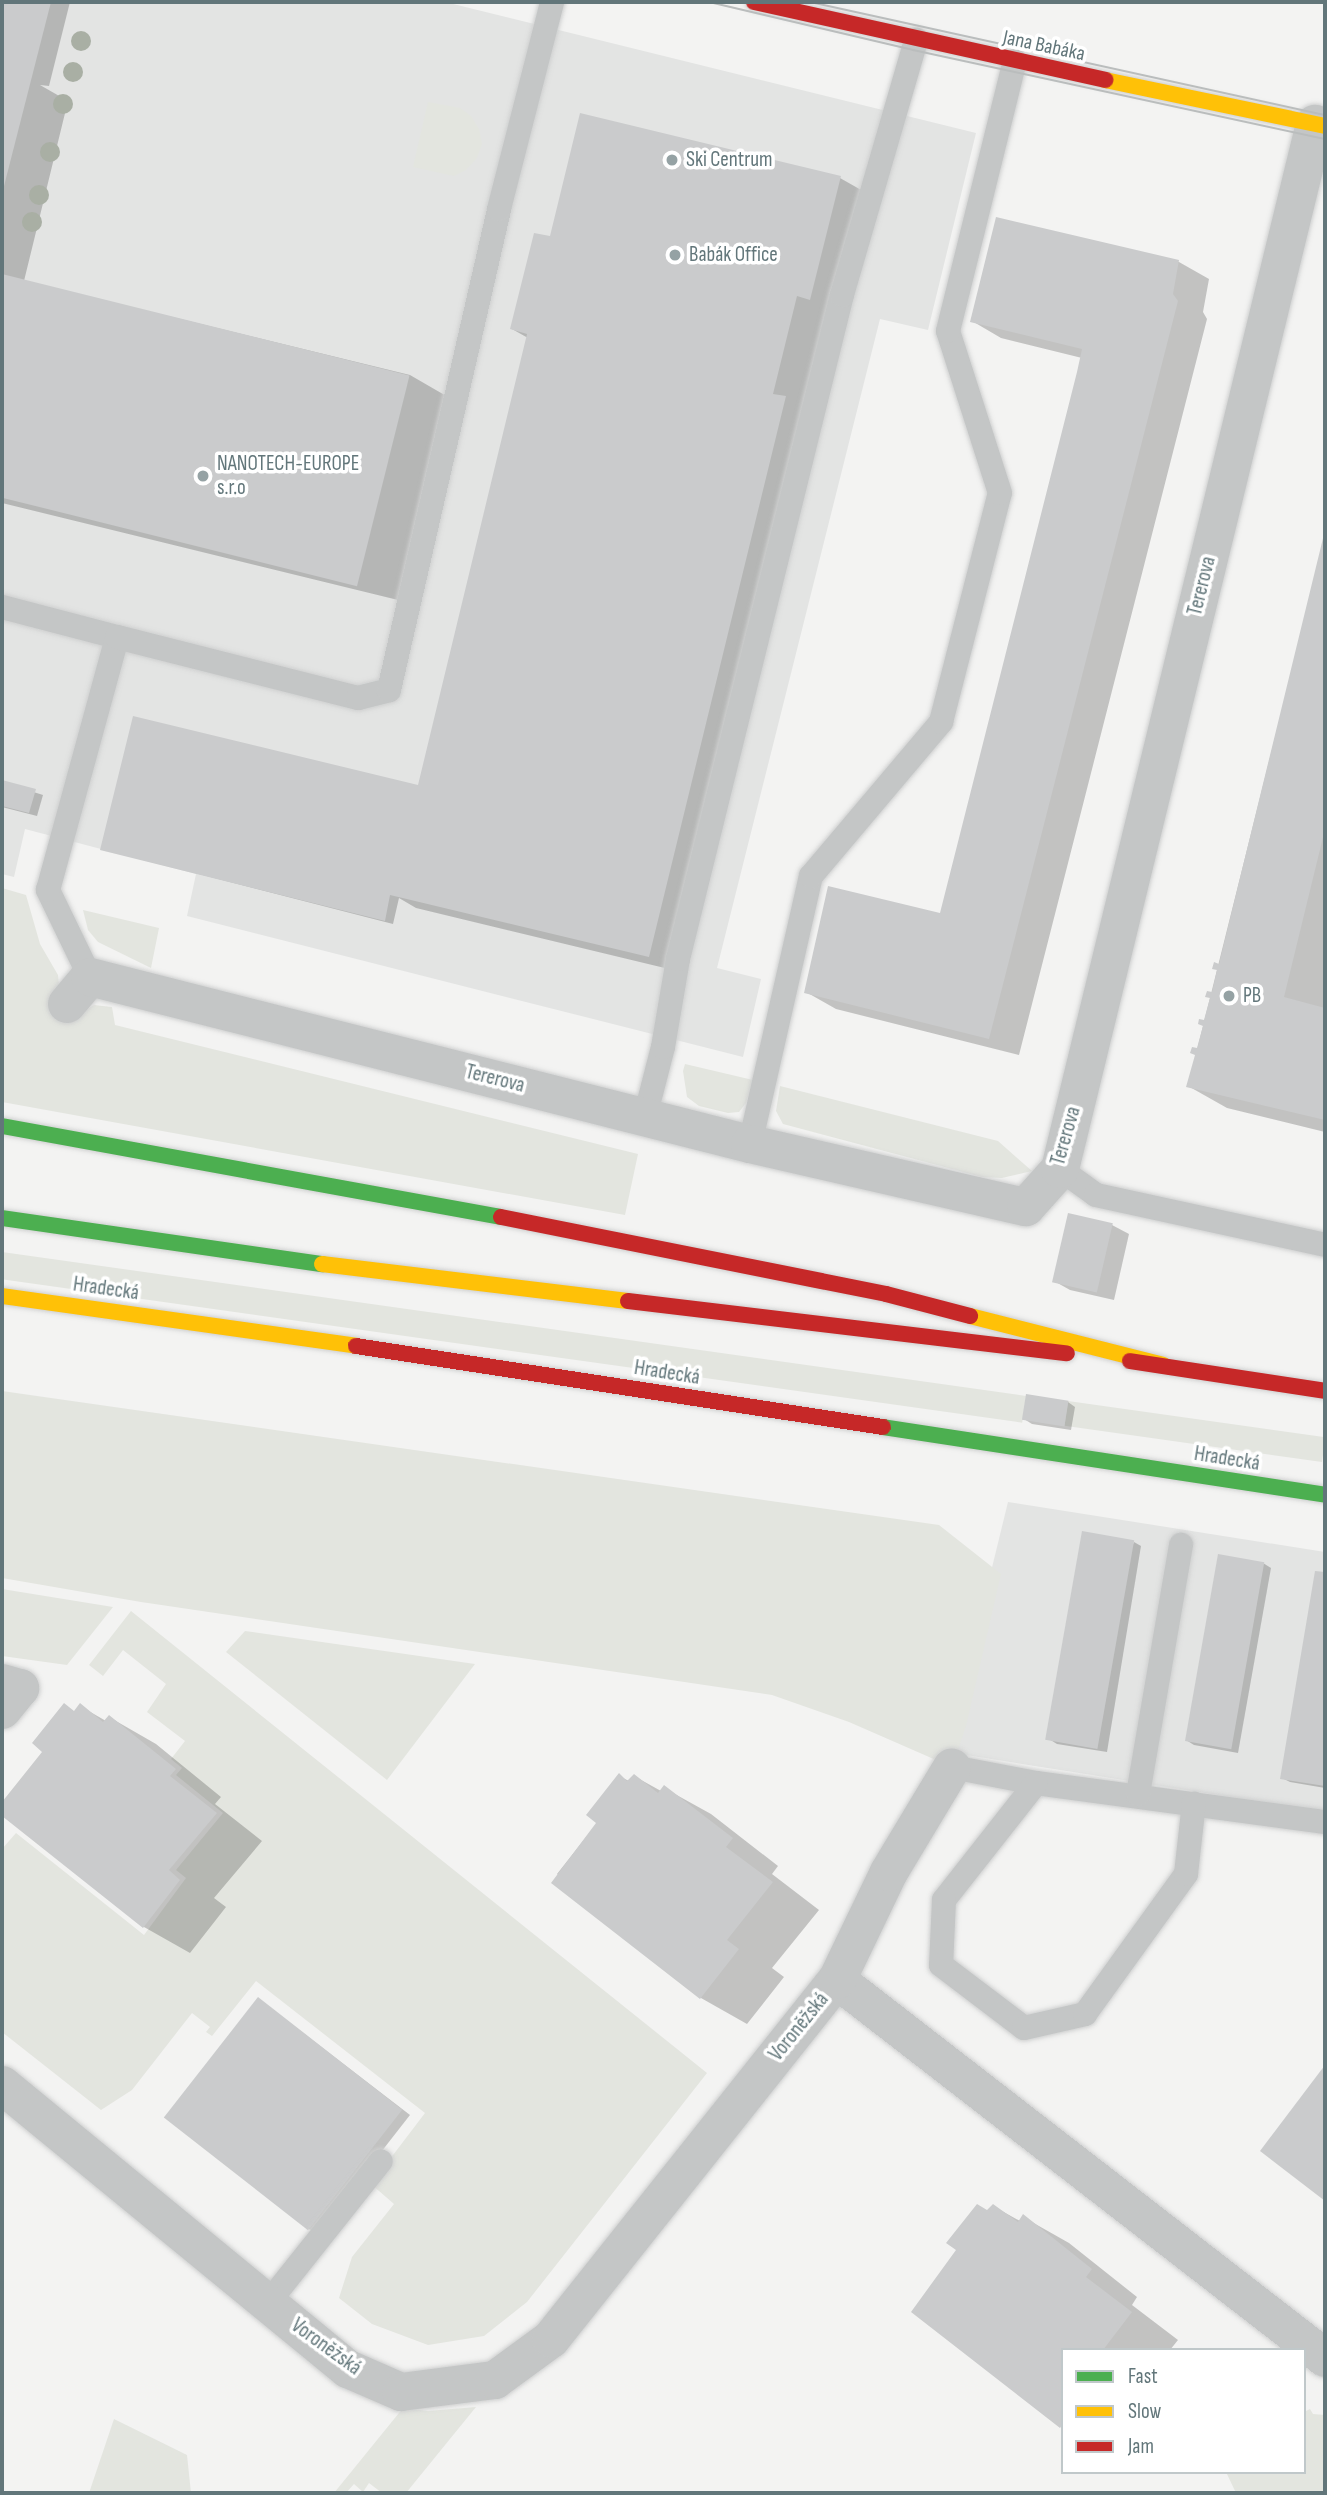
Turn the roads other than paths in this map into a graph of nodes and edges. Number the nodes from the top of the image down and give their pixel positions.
1 (552, 2) edge
2 (754, 2) edge
3 (916, 40) junction
4 (1015, 61) junction
5 (1320, 125) edge
6 (2, 607) edge
7 (117, 637) junction
8 (78, 991) joint
9 (645, 1117) junction
10 (2, 1126) edge
11 (750, 1144) junction
12 (1060, 1169) junction
13 (2, 1218) edge
14 (1325, 1245) edge
15 (2, 1296) edge
16 (1163, 1365) junction
17 (1325, 1391) edge
18 (1325, 1495) edge
19 (1181, 1545) dead end
20 (2, 1683) edge
21 (2, 1710) edge
22 (952, 1767) joint
23 (1036, 1783) junction
24 (1138, 1794) junction
25 (1194, 1803) junction
26 (1325, 1822) edge
27 (837, 1980) junction
28 (2, 2085) edge
29 (381, 2161) dead end
30 (268, 2303) junction
31 (1325, 2358) edge

1 - 7 lane
2 - 3 main road, Jana Babáka
3 - 4 main road, Jana Babáka
3 - 9 lane
4 - 5 main road, Jana Babáka
4 - 11 lane
5 - 12 street, Tererova
6 - 7 lane
7 - 8 lane
8 - 9 street, Tererova
9 - 11 street, Tererova
10 - 16 main road
11 - 12 street, Tererova
12 - 14 lane
13 - 16 main road
15 - 18 main road, Hradecká
16 - 17 main road
19 - 24 lane
20 - 21 street
22 - 23 lane
22 - 27 street, Voroněžská
23 - 24 lane
23 - 25 lane
24 - 25 lane
25 - 26 lane
27 - 30 street, Voroněžská
27 - 31 street, Voroněžská
28 - 30 street, Voroněžská
29 - 30 lane

